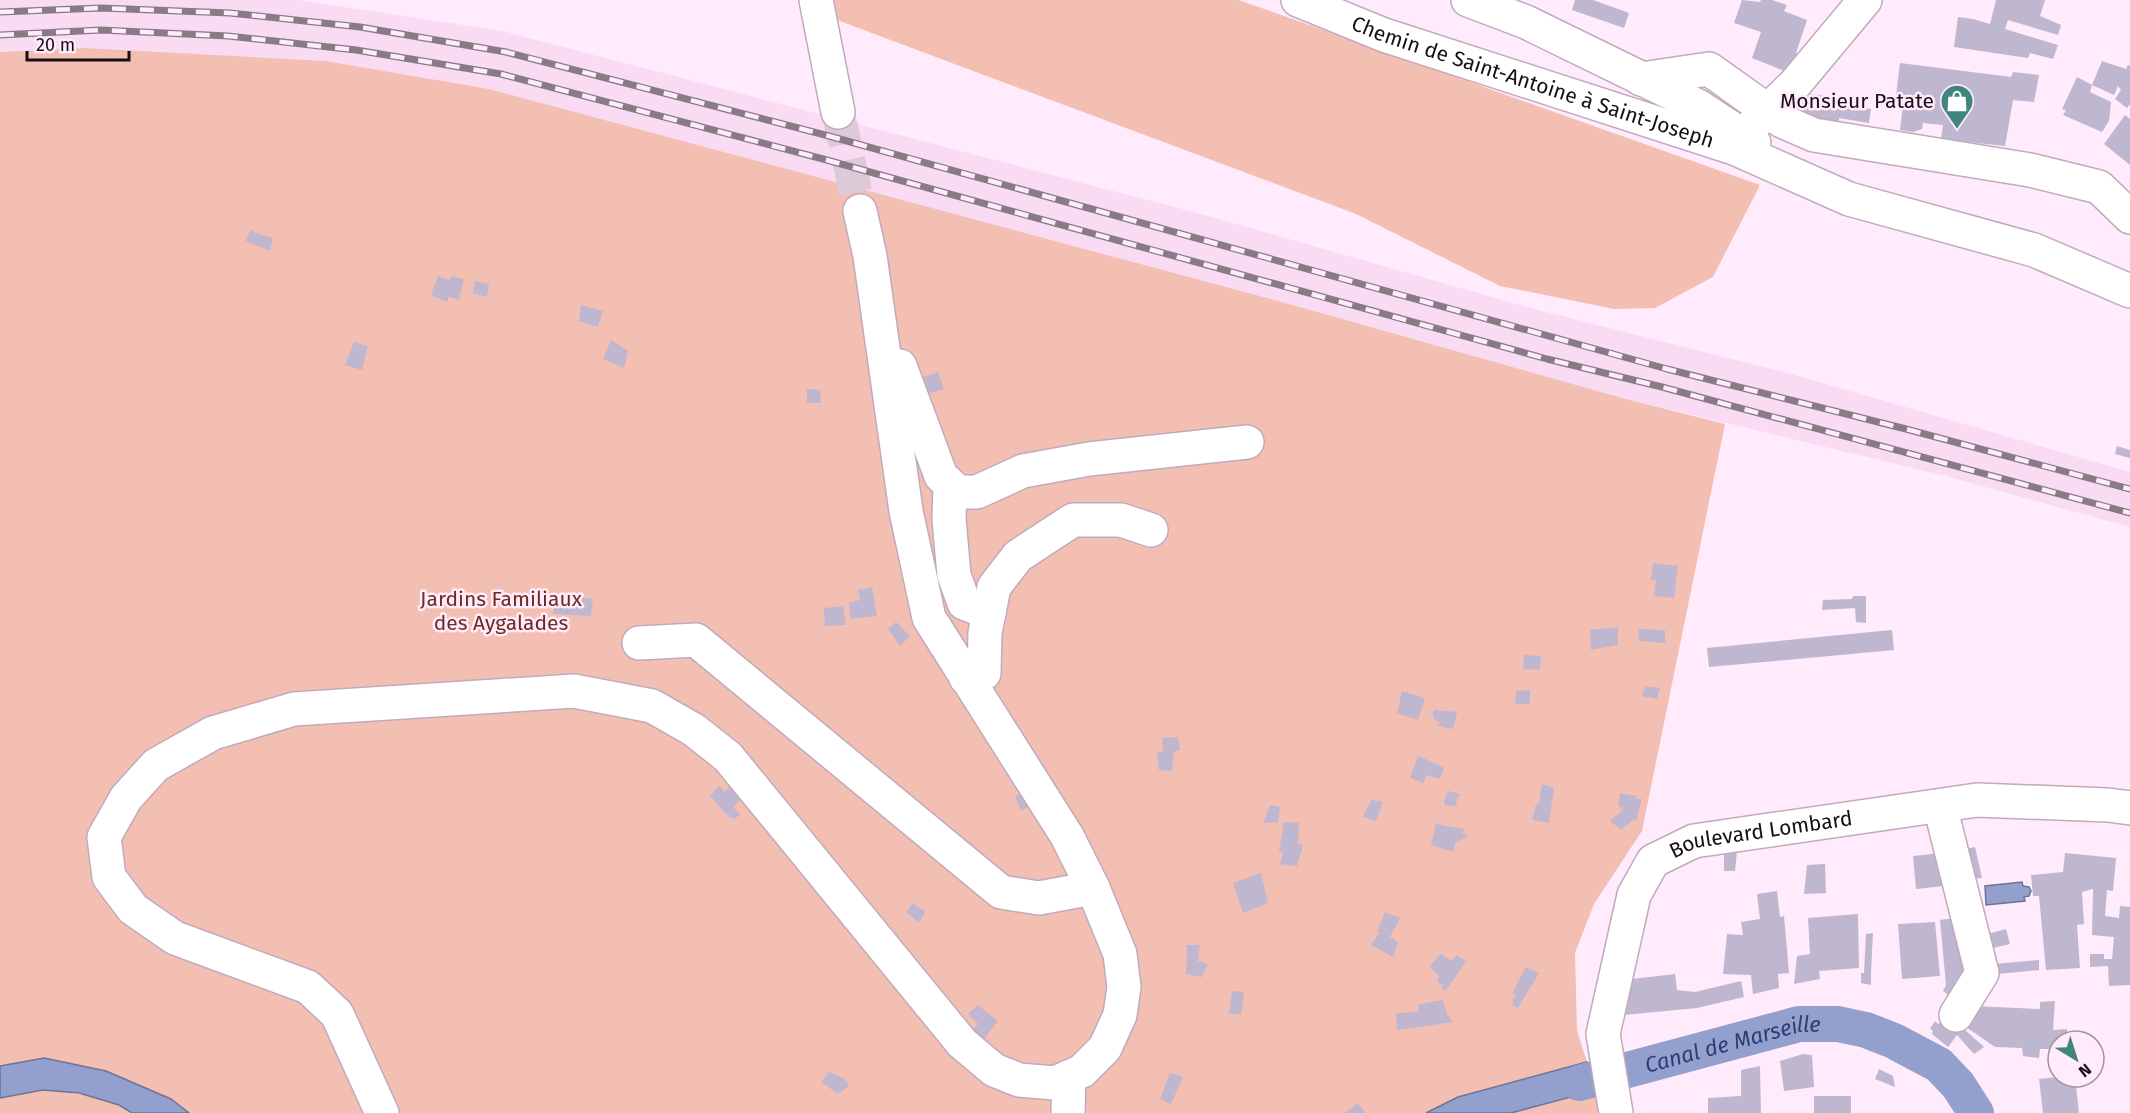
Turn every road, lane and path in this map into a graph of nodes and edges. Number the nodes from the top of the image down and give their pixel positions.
1 (816, 0) edge
2 (1298, 0) edge
3 (1468, 0) edge
4 (1865, 0) edge
5 (1641, 79) junction
6 (1768, 109) junction
7 (838, 112) tunnel mouth
8 (1738, 142) junction
9 (860, 211) tunnel mouth
10 (2130, 218) edge
11 (2130, 291) edge
12 (878, 308) junction
13 (1247, 442) dead end
14 (950, 485) junction
15 (1151, 530) dead end
16 (989, 613) junction
17 (639, 643) dead end
18 (966, 678) junction
19 (1940, 806) junction
20 (2130, 808) edge
21 (1093, 888) junction
22 (1956, 1015) dead end
23 (1069, 1077) junction
24 (1616, 1108) edge
25 (382, 1113) edge
26 (1068, 1113) edge

1 - 7 street
2 - 8 street, Chemin de Saint-Antoine à Saint-Joseph
3 - 5 street, Chemin de Saint-Antoine à Saint-Joseph
4 - 6 street
5 - 6 street, Chemin de Saint-Antoine à Saint-Joseph
5 - 8 street, Chemin de Saint-Antoine à Saint-Joseph
6 - 8 street, Chemin de Saint-Antoine à Saint-Joseph
6 - 10 street, Chemin de Saint-Antoine à Saint-Joseph
8 - 11 street, Chemin de Saint-Antoine à Saint-Joseph
9 - 12 street
12 - 14 street
12 - 18 street
13 - 14 street
14 - 16 street
15 - 16 street
16 - 18 street
17 - 21 street
18 - 21 street
19 - 20 street, Boulevard Lombard
19 - 22 street
19 - 24 street, Boulevard Lombard
21 - 23 street
23 - 25 street
23 - 26 street

